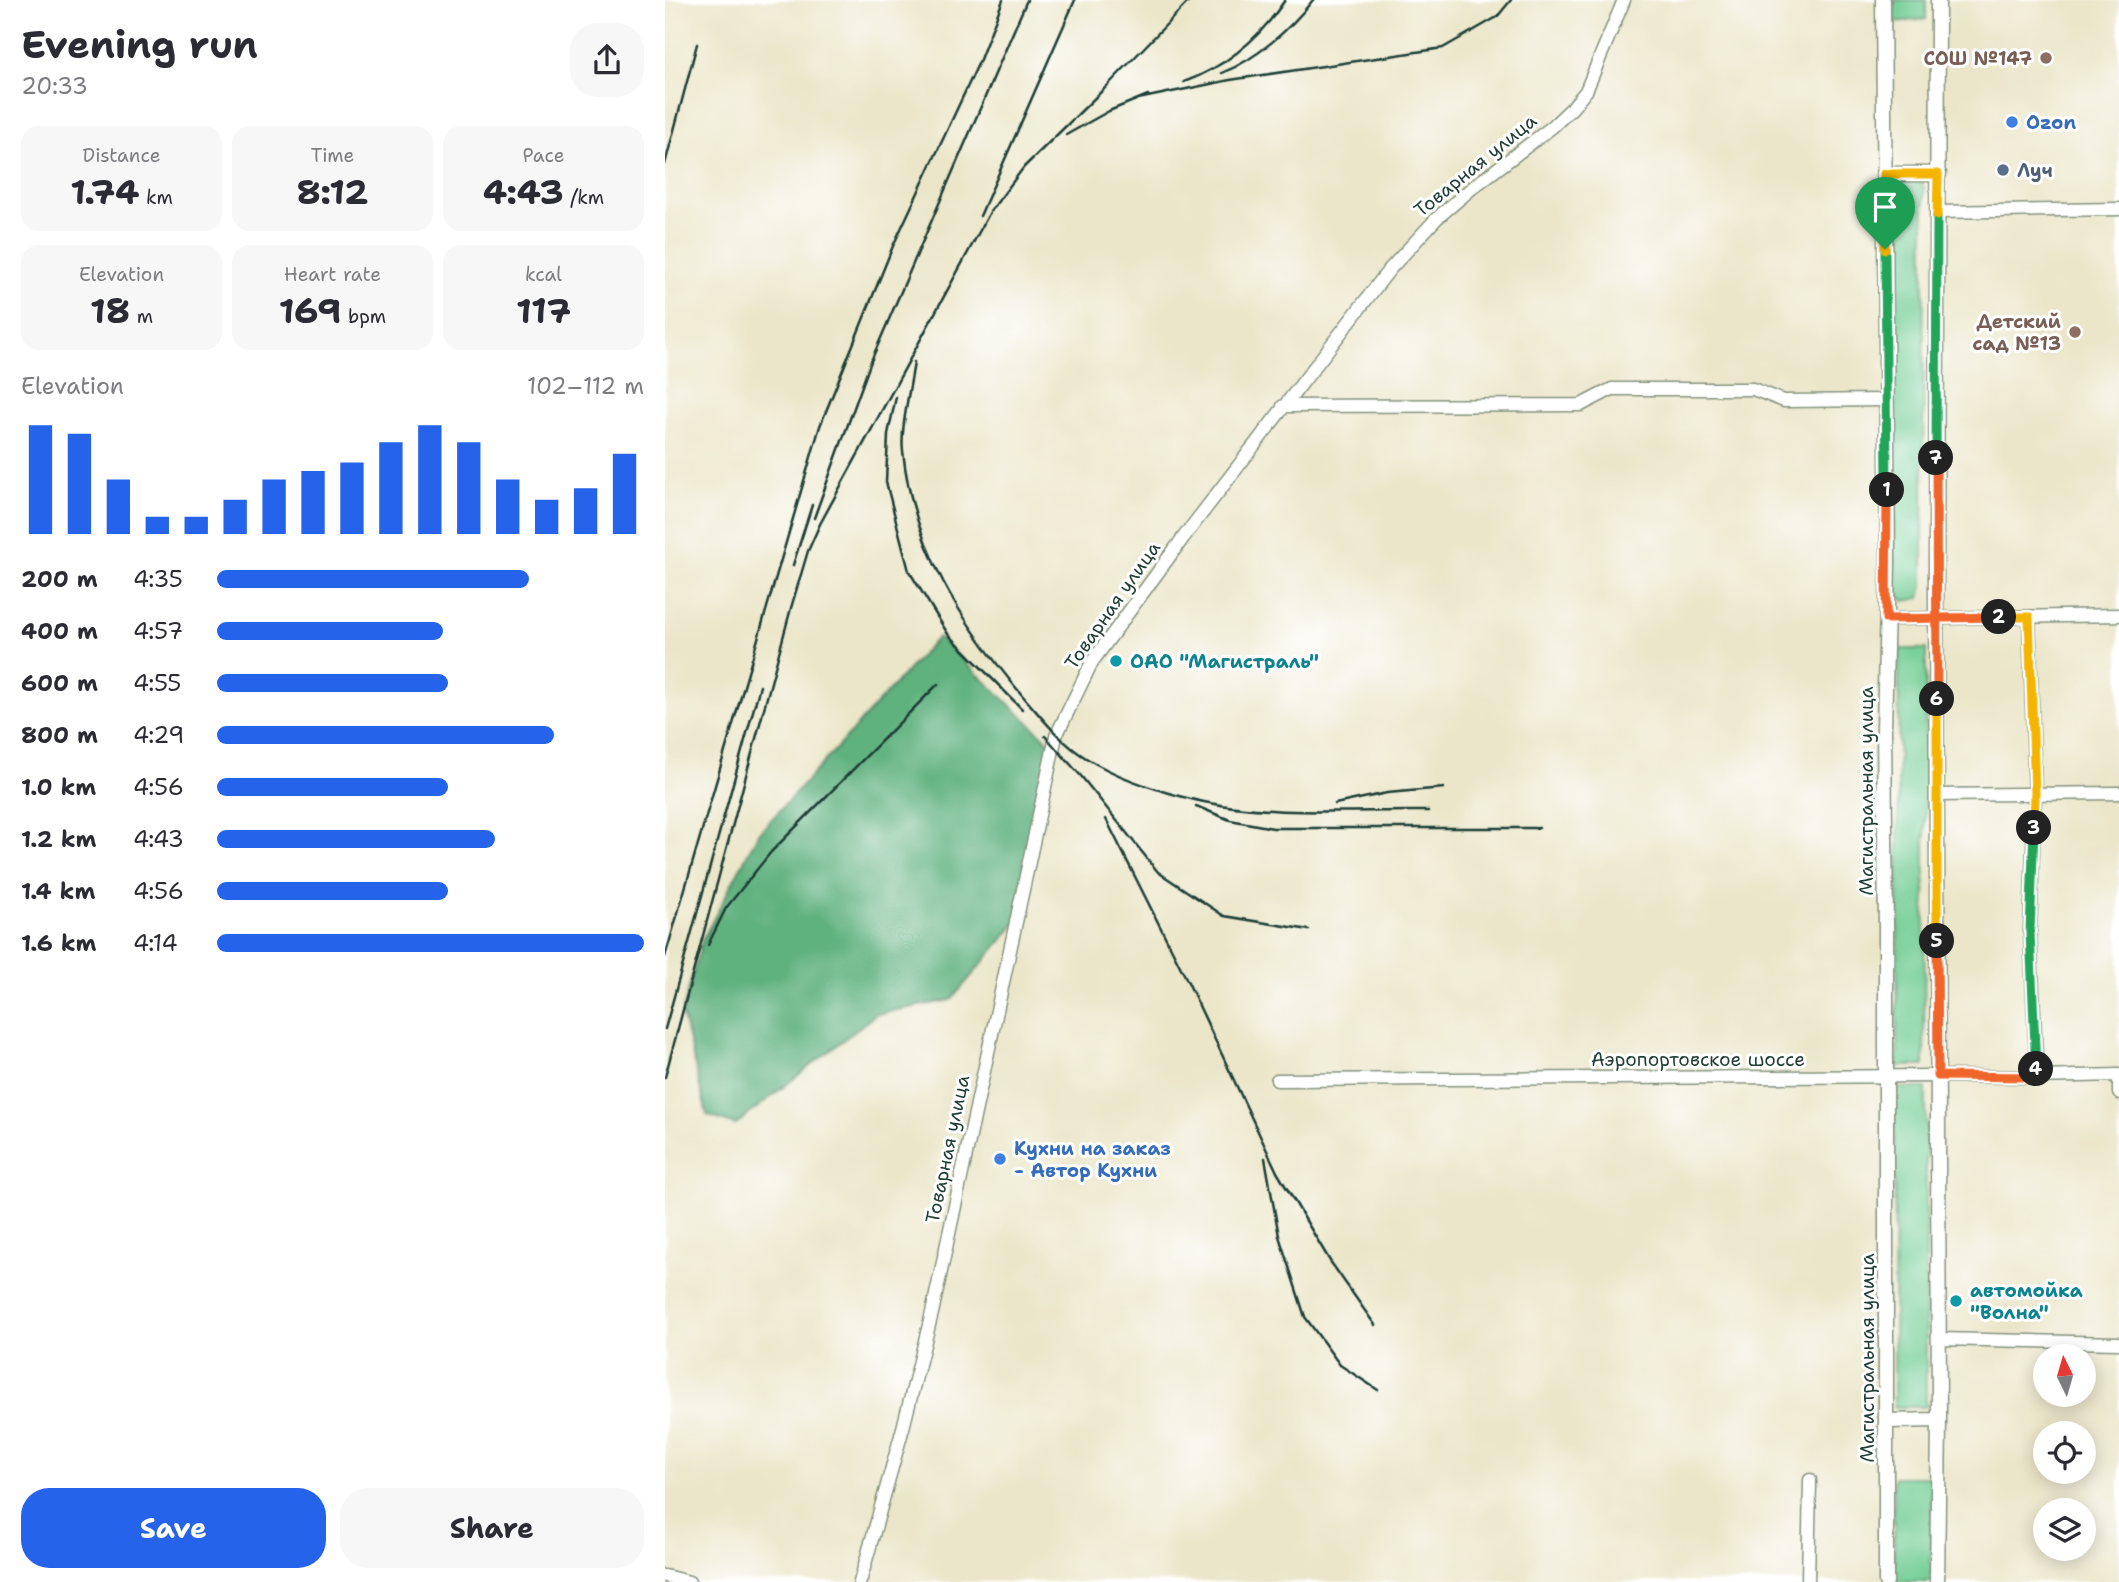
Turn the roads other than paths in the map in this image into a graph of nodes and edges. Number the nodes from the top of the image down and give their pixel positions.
1 (1624, 0) edge
2 (1883, 0) edge
3 (1938, 0) edge
4 (1884, 174) junction
5 (1938, 174) junction
6 (2119, 209) edge
7 (1937, 212) junction
8 (1886, 400) junction
9 (1283, 406) junction
10 (2119, 615) edge
11 (2029, 617) junction
12 (1886, 619) junction
13 (1936, 619) junction
14 (2119, 625) edge
15 (2119, 793) edge
16 (2035, 794) junction
17 (1937, 795) junction
18 (2119, 1075) edge
19 (1938, 1076) junction
20 (1887, 1077) junction
21 (2037, 1077) junction
22 (1277, 1080) dead end
23 (2119, 1082) edge
24 (2119, 1093) edge
25 (1938, 1339) junction
26 (2119, 1343) edge
27 (1940, 1420) junction
28 (1888, 1421) junction
29 (1809, 1480) dead end
30 (665, 1576) edge
31 (689, 1582) edge
32 (860, 1582) edge
33 (1808, 1582) edge
34 (1886, 1582) edge
35 (1937, 1582) edge

1 - 9 street, Товарная улица
2 - 4 main road, Магистральная улица
3 - 5 main road
4 - 5 main road
4 - 8 main road, Магистральная улица
5 - 7 main road
6 - 7 street
7 - 13 main road
8 - 9 street
8 - 12 main road, Магистральная улица
9 - 32 street, Товарная улица
10 - 11 street
10 - 14 street
11 - 13 street
11 - 16 street
12 - 13 street
12 - 20 main road, Магистральная улица
13 - 17 main road
15 - 16 street
16 - 17 street
16 - 21 street
17 - 19 main road
18 - 21 street, Аэропортовское шоссе
19 - 20 street, Аэропортовское шоссе
19 - 21 street, Аэропортовское шоссе
19 - 25 main road
20 - 22 street, Аэропортовское шоссе
20 - 28 main road, Магистральная улица
23 - 24 street
25 - 26 street
25 - 27 main road
27 - 28 main road
27 - 35 main road
28 - 34 main road, Магистральная улица
29 - 33 street
30 - 31 street

